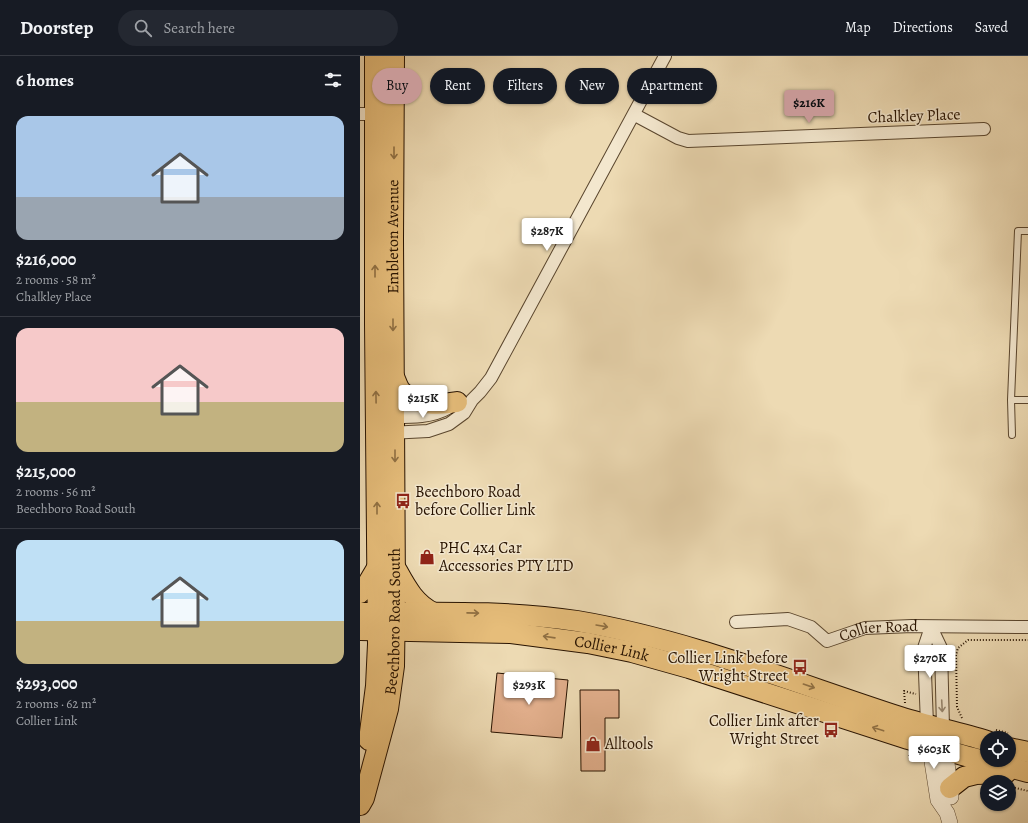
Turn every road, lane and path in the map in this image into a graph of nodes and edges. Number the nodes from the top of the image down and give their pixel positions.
1 (375, 56) edge
2 (394, 56) edge
3 (666, 56) edge
4 (376, 114) edge
5 (635, 115) junction
6 (984, 129) dead end
7 (1028, 231) edge
8 (393, 286) junction
9 (375, 324) junction
10 (394, 377) junction
11 (1012, 400) junction
12 (1028, 400) edge
13 (464, 401) junction
14 (385, 425) junction
15 (1012, 436) dead end
16 (386, 567) junction
17 (360, 593) edge
18 (434, 613) junction
19 (378, 622) edge
20 (736, 622) dead end
21 (931, 627) junction
22 (1028, 627) edge
23 (1028, 640) edge
24 (360, 643) edge
25 (377, 674) junction
26 (962, 719) dead end
27 (935, 726) junction
28 (980, 733) edge
29 (1016, 744) edge
30 (937, 747) junction
31 (1028, 752) edge
32 (1027, 778) edge
33 (1016, 784) edge
34 (360, 785) edge
35 (950, 788) junction
36 (360, 805) edge
37 (948, 818) edge

1 - 4 main road, Embleton Avenue
2 - 4 main road, Embleton Avenue
3 - 5 street
4 -> 8 main road, Embleton Avenue
9 -> 4 main road, Embleton Avenue
5 - 6 street, Chalkley Place
5 - 13 street
7 - 11 lane
8 - 9 main road
8 -> 10 main road, Embleton Avenue
14 -> 9 main road, Embleton Avenue
10 - 13 main road
10 - 14 main road, Embleton Avenue
11 - 12 lane
11 - 15 lane
13 - 14 street
14 - 16 main road, Beechboro Road South
16 - 17 main road
16 - 18 main road
16 - 19 main road, Beechboro Road South
18 - 19 main road, Collier Link
18 -> 27 main road, Collier Link
19 - 25 main road, Beechboro Road South
30 -> 19 main road, Collier Link
19 - 36 main road, Beechboro Road South
20 - 21 street, Collier Road
21 - 22 street, Collier Road
21 - 27 street
21 -> 27 street
23 - 26 path
24 - 25 main road
25 - 34 main road, Beechboro Road South
27 - 28 main road, Collier Link
27 - 30 street
29 - 31 main road
30 - 32 main road, Collier Link
30 - 35 street
30 - 37 street
32 - 33 path
32 - 35 main road
35 - 37 street

